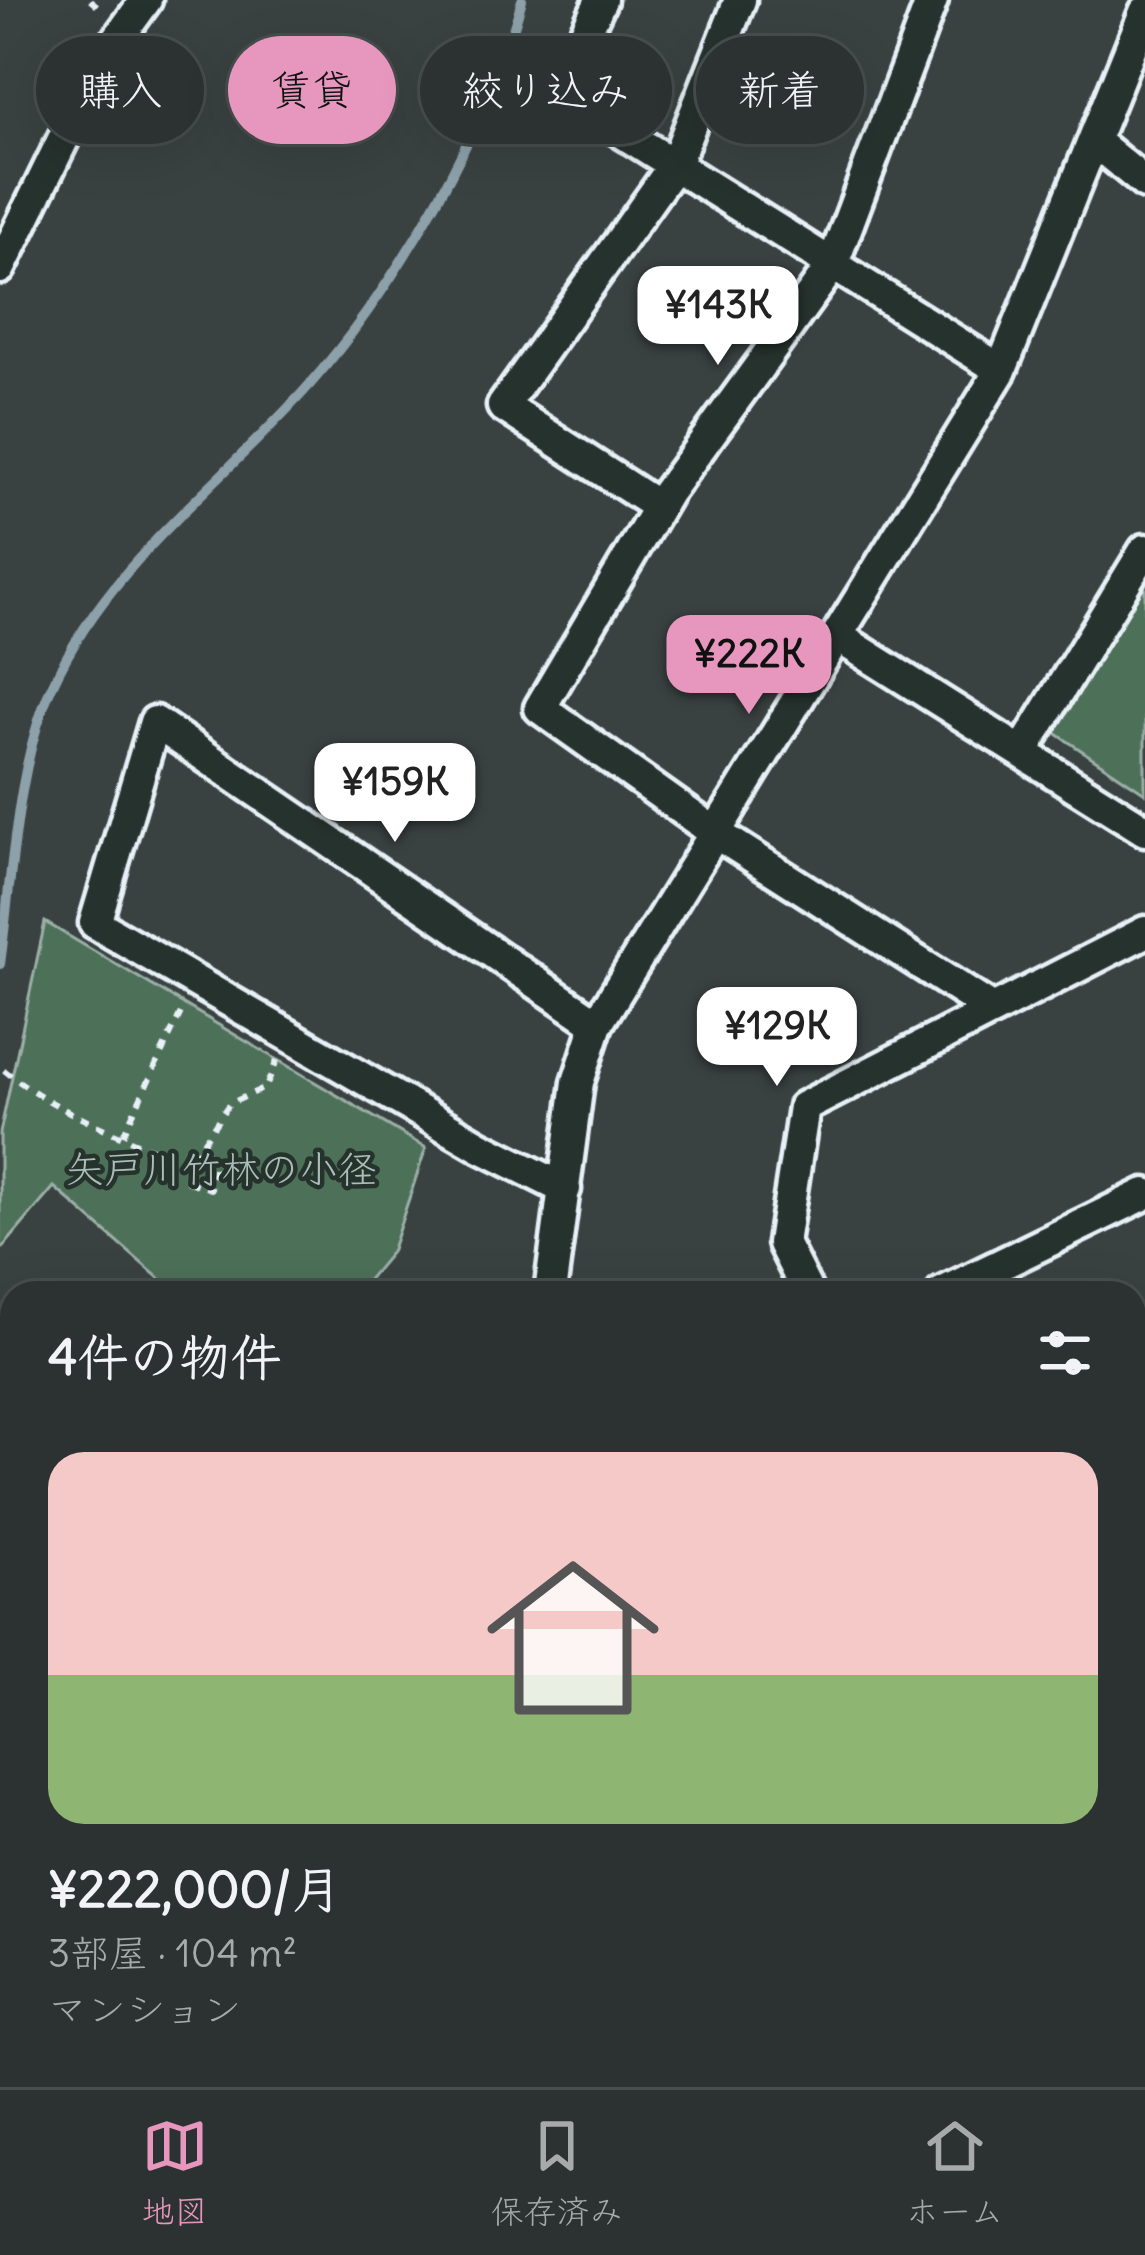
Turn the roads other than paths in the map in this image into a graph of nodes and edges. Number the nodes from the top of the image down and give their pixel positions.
1 (146, 0) edge
2 (601, 0) edge
3 (740, 0) edge
4 (932, 0) edge
5 (1145, 12) edge
6 (1094, 141) junction
7 (675, 164) junction
8 (1145, 183) edge
9 (832, 266) junction
10 (0, 268) edge
11 (1001, 370) junction
12 (659, 507) junction
13 (1145, 550) edge
14 (840, 638) junction
15 (1022, 752) junction
16 (1145, 830) edge
17 (714, 832) junction
18 (1145, 932) edge
19 (994, 1010) junction
20 (597, 1024) junction
21 (565, 1189) junction
22 (1145, 1195) edge
23 (552, 1281) edge
24 (802, 1281) edge
25 (1001, 1281) edge

1 - 10 street
2 - 7 street
3 - 7 street
4 - 9 street
5 - 6 street
6 - 8 street
6 - 11 street
7 - 9 street
7 - 12 street
9 - 11 street
9 - 12 street
11 - 14 street
12 - 17 street
13 - 15 street
14 - 15 street
14 - 17 street
15 - 16 street
17 - 19 street
17 - 20 street
18 - 19 street
19 - 24 street
20 - 21 street
20 - 21 street
21 - 23 street
22 - 25 street

